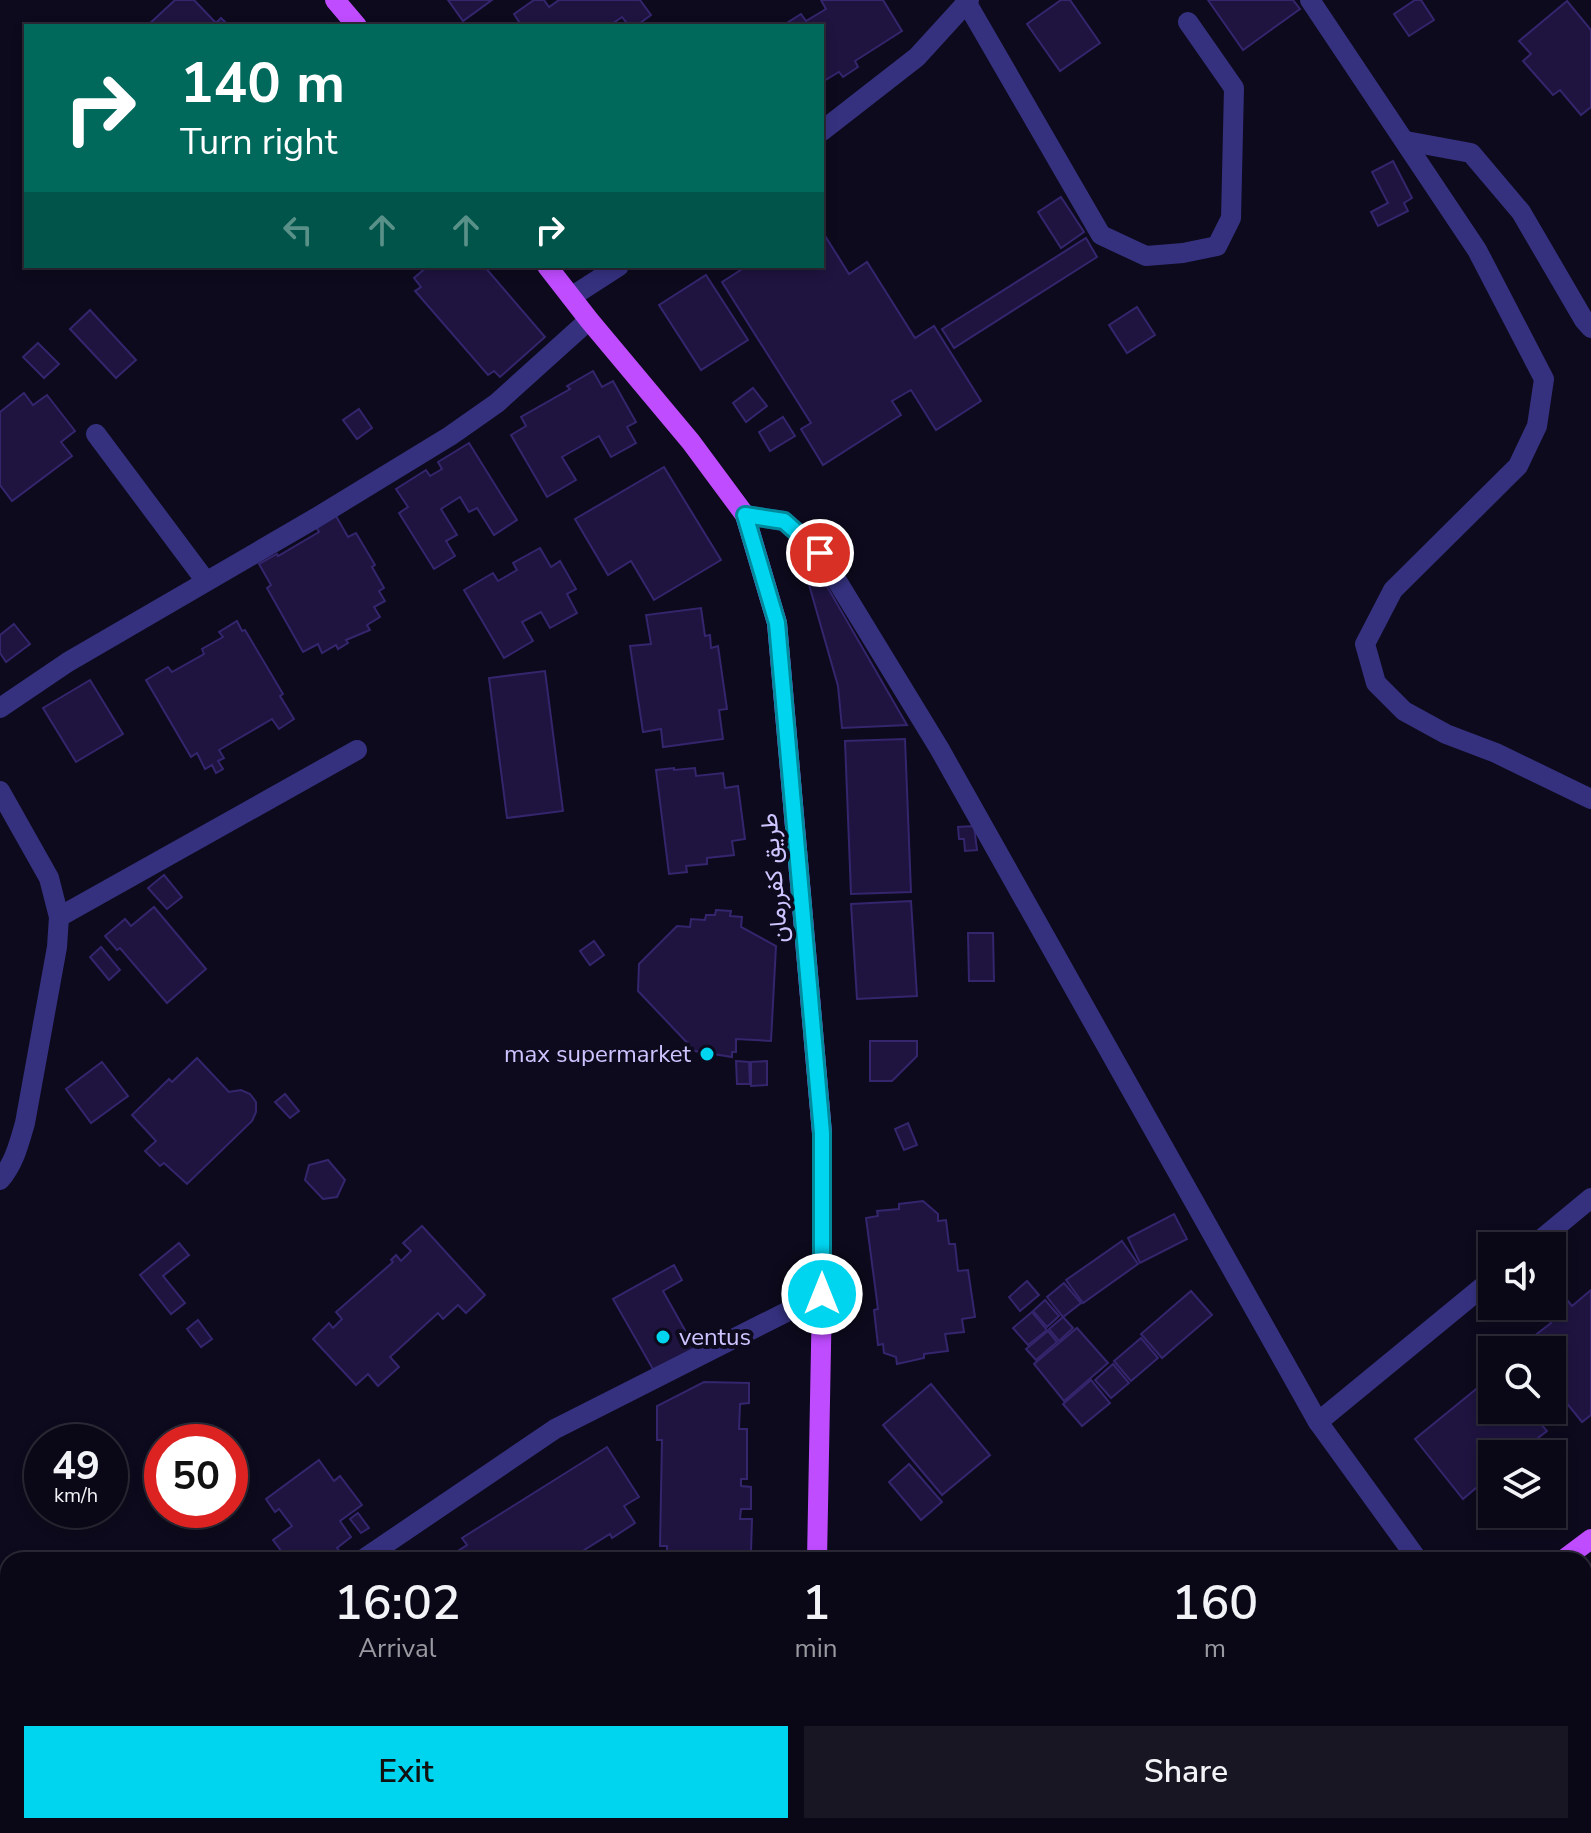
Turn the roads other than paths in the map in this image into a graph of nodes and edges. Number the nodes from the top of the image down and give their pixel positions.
1 (335, 0) edge
2 (1310, 0) edge
3 (967, 1) edge
4 (1188, 22) dead end
5 (355, 24) edge
6 (824, 129) edge
7 (1406, 141) junction
8 (549, 268) edge
9 (616, 268) edge
10 (571, 297) junction
11 (589, 320) junction
12 (1591, 328) edge
13 (96, 434) dead end
14 (745, 515) junction
15 (205, 580) junction
16 (0, 708) edge
17 (357, 750) dead end
18 (0, 791) edge
19 (1591, 799) edge
20 (59, 917) junction
21 (0, 1180) edge
22 (1591, 1198) edge
23 (1550, 1232) edge
24 (1478, 1291) edge
25 (822, 1294) junction
26 (1318, 1422) junction
27 (1591, 1539) edge
28 (374, 1552) edge
29 (817, 1552) edge
30 (1412, 1552) edge
31 (1574, 1552) edge

1 - 5 main road
2 - 7 street
3 - 4 street
3 - 6 street
7 - 12 street
7 - 19 street
8 - 10 main road, طريق كفررمان
9 - 10 street
10 - 11 main road, طريق كفررمان
11 - 14 main road, طريق كفررمان
11 - 15 street
13 - 15 street
14 - 25 main road, طريق كفررمان
14 - 26 street
15 - 16 street
17 - 20 street
18 - 20 street
20 - 21 street
22 - 23 street
24 - 26 street
25 - 28 street
25 - 29 main road, طريق كفررمان
26 - 30 street
27 - 31 main road

